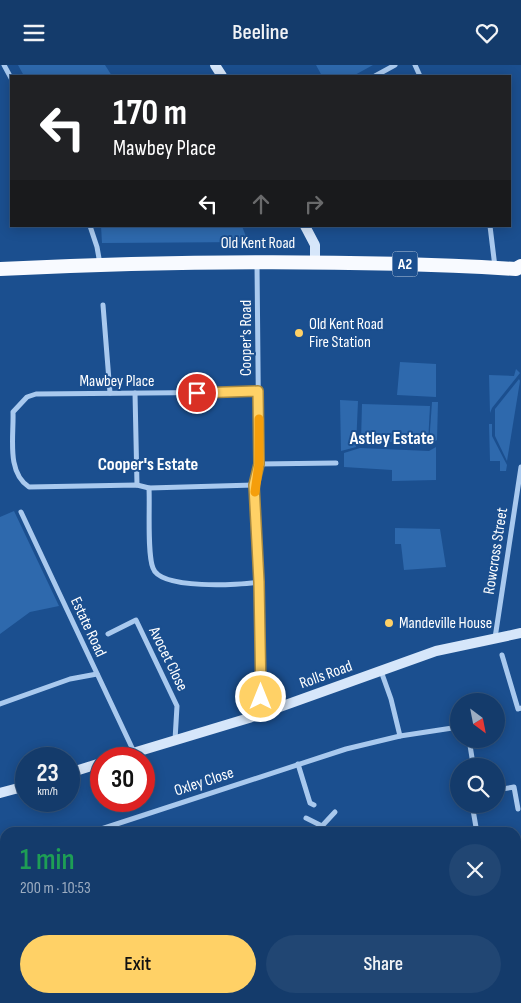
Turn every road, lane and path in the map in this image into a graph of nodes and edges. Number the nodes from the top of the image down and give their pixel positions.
1 (4, 65) edge
2 (395, 65) edge
3 (377, 75) edge
4 (10, 76) edge
5 (90, 227) edge
6 (306, 227) edge
7 (490, 227) edge
8 (257, 261) junction
9 (314, 261) junction
10 (100, 265) junction
11 (495, 268) junction
12 (0, 269) edge
13 (519, 269) edge
14 (103, 305) dead end
15 (258, 391) junction
16 (110, 393) junction
17 (135, 393) junction
18 (336, 463) dead end
19 (259, 464) junction
20 (521, 467) edge
21 (137, 485) junction
22 (254, 485) junction
23 (149, 488) junction
24 (21, 512) dead end
25 (259, 582) junction
26 (521, 633) edge
27 (108, 634) dead end
28 (495, 638) junction
29 (502, 655) dead end
30 (381, 671) junction
31 (97, 674) junction
32 (0, 703) edge
33 (521, 709) edge
34 (262, 713) junction
35 (450, 728) edge
36 (400, 736) junction
37 (175, 740) junction
38 (132, 747) edge
39 (151, 747) edge
40 (298, 764) junction
41 (505, 788) edge
42 (15, 789) edge
43 (0, 793) edge
44 (314, 805) dead end
45 (518, 809) dead end
46 (335, 812) dead end
47 (474, 813) edge
48 (306, 818) dead end
49 (322, 826) joint
50 (107, 827) edge
51 (476, 827) edge

1 - 4 street
2 - 3 street
5 - 10 street
6 - 9 main road
7 - 11 street
8 - 9 highway, Old Kent Road / A2
8 - 10 highway, Old Kent Road / A2
8 - 15 street, Cooper's Road
9 - 11 highway, Old Kent Road / A2
10 - 12 highway, Old Kent Road / A2
11 - 13 highway, Old Kent Road / A2
14 - 16 street
15 - 17 street, Mawbey Place
15 - 19 street, Cooper's Road
16 - 17 street, Mawbey Place
16 - 21 street, Mawbey Place
17 - 21 street
18 - 19 street
19 - 22 street, Cooper's Road
20 - 28 street, Rowcross Street
21 - 23 street
22 - 23 street
22 - 25 street, Cooper's Road
23 - 25 street
24 - 31 street, Estate Road
25 - 34 street, Cooper's Road
26 - 28 main road, Rolls Road
27 - 37 street, Avocet Close
28 - 30 main road, Rolls Road
29 - 33 street
30 - 34 main road, Rolls Road
30 - 36 street
31 - 32 street
31 - 38 street, Estate Road
34 - 37 main road, Rolls Road
35 - 36 street, Oxley Close
36 - 40 street, Oxley Close
37 - 39 main road, Rolls Road
40 - 44 street
40 - 50 street, Oxley Close
41 - 45 street
42 - 43 main road
46 - 49 street
47 - 51 street
48 - 49 street

